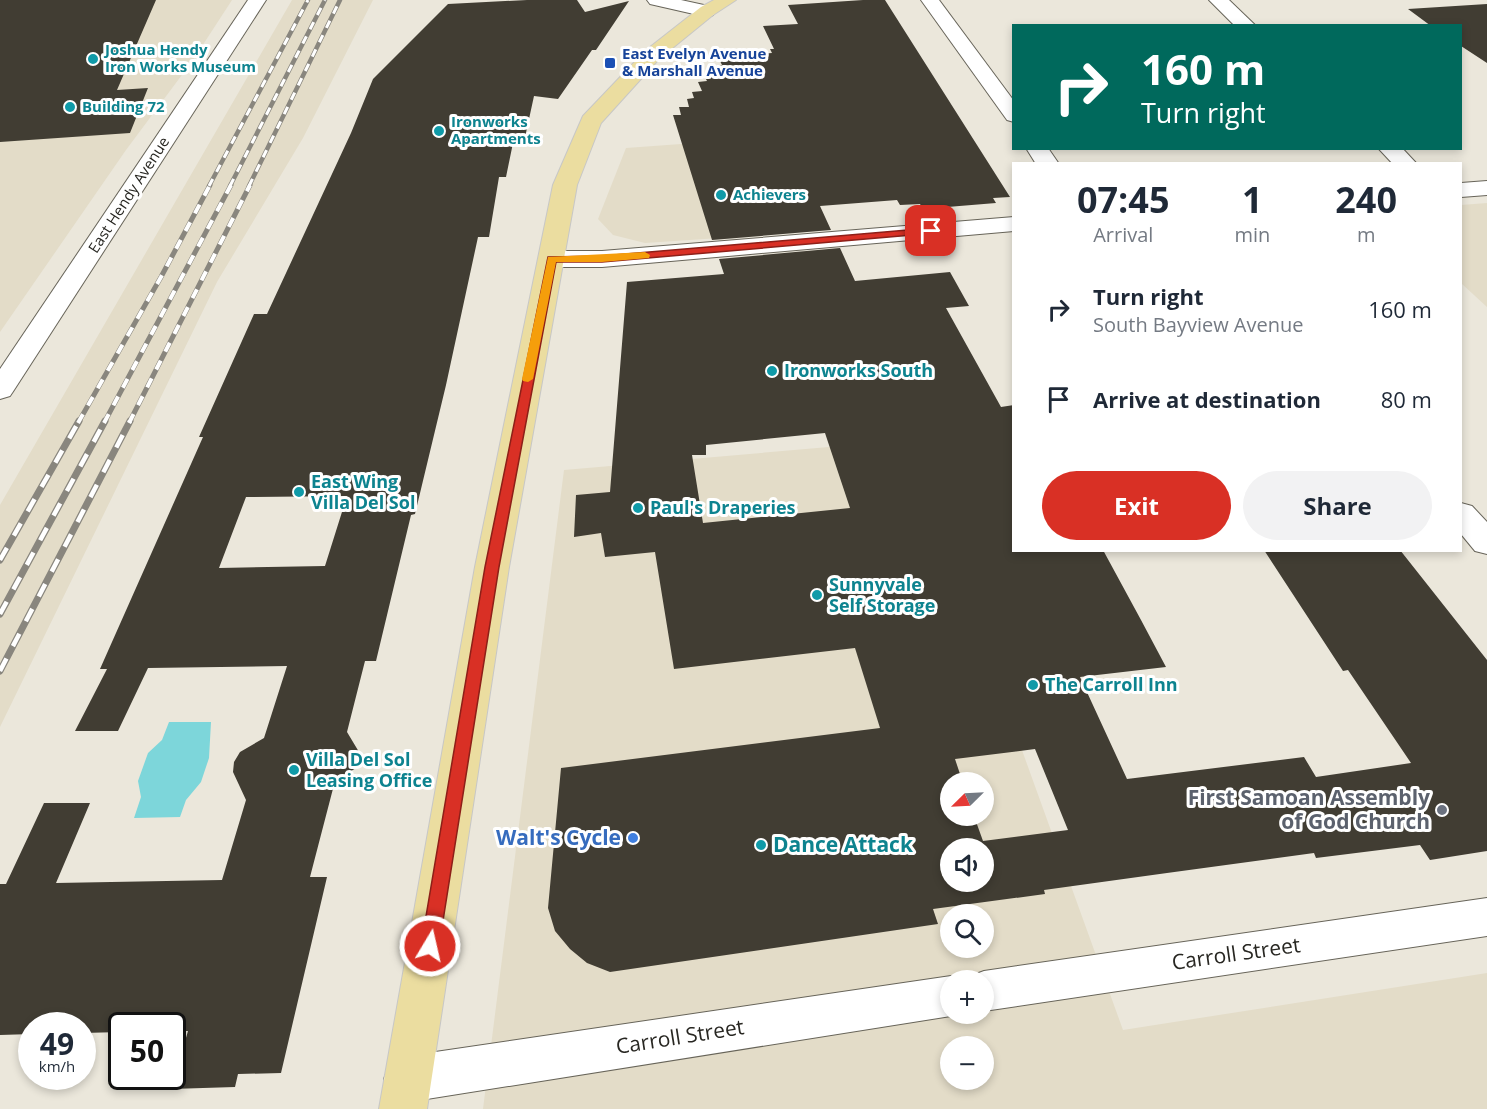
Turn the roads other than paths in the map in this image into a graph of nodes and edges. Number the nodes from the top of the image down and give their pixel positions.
1 (257, 0) edge
2 (656, 0) edge
3 (727, 0) edge
4 (930, 0) edge
5 (1218, 0) edge
6 (707, 11) junction
7 (1245, 24) edge
8 (1012, 113) edge
9 (1391, 150) edge
10 (1404, 162) edge
11 (1487, 188) edge
12 (1462, 190) edge
13 (1012, 224) edge
14 (552, 259) junction
15 (0, 390) edge
16 (1462, 514) edge
17 (1487, 543) edge
18 (1487, 917) edge
19 (994, 990) edge
20 (940, 998) edge
21 (405, 1094) edge

1 - 15 street, East Hendy Avenue
2 - 6 street
3 - 6 main road
4 - 8 street
5 - 7 street
6 - 14 main road
9 - 10 street
11 - 12 street
13 - 14 street
14 - 21 main road
16 - 17 street
18 - 19 street, Carroll Street
20 - 21 street, Carroll Street

